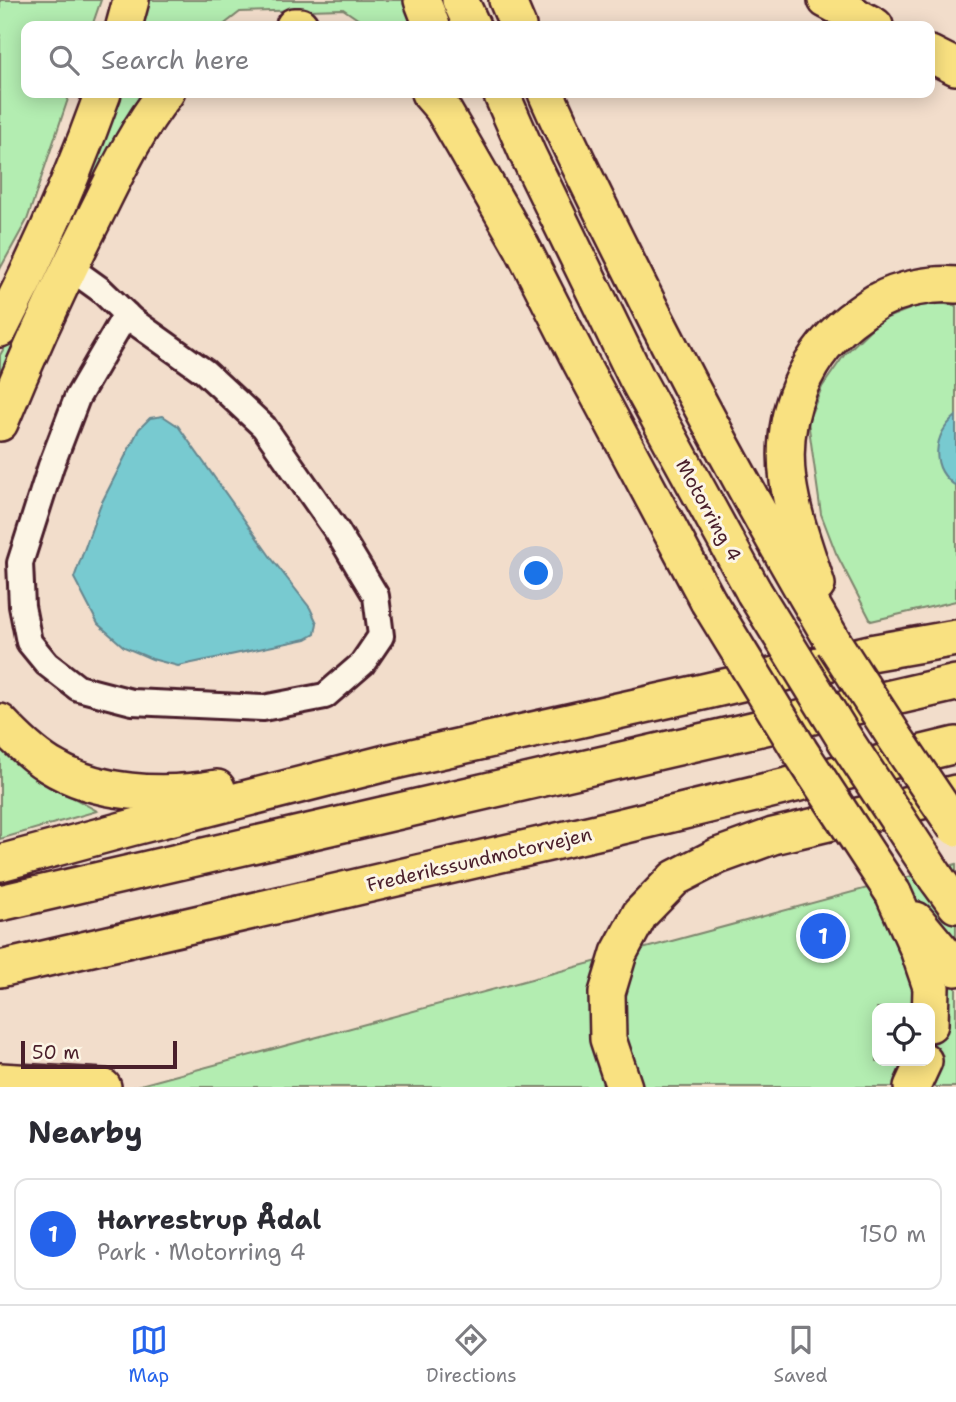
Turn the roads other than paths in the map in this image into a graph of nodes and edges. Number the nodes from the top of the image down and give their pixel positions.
1 (131, 0) edge
2 (422, 0) edge
3 (460, 0) edge
4 (507, 0) edge
5 (826, 0) edge
6 (125, 21) edge
7 (430, 21) edge
8 (470, 21) edge
9 (516, 21) edge
10 (866, 21) edge
11 (935, 50) edge
12 (935, 56) edge
13 (956, 57) edge
14 (956, 67) edge
15 (101, 98) edge
16 (163, 98) edge
17 (433, 98) edge
18 (461, 98) edge
19 (503, 98) edge
20 (548, 98) edge
21 (522, 247) junction
22 (69, 267) junction
23 (956, 285) edge
24 (125, 314) junction
25 (0, 329) edge
26 (0, 424) edge
27 (807, 581) junction
28 (956, 623) edge
29 (956, 638) edge
30 (870, 653) junction
31 (956, 682) edge
32 (0, 722) edge
33 (956, 746) edge
34 (390, 762) junction
35 (956, 793) edge
36 (956, 828) edge
37 (0, 863) edge
38 (947, 892) edge
39 (893, 893) junction
40 (0, 903) edge
41 (956, 968) edge
42 (0, 969) edge
43 (930, 1003) edge
44 (922, 1066) edge
45 (0, 1081) edge
46 (103, 1087) edge
47 (624, 1087) edge
48 (912, 1087) edge

1 - 6 highway
2 - 7 highway
3 - 8 highway
4 - 9 highway
5 - 10 highway
11 - 13 highway
12 - 14 highway
15 - 25 highway
16 - 22 highway
17 - 21 highway
18 - 21 highway
19 - 38 highway, Motorring 4, bridge
20 - 27 highway
21 - 39 highway, bridge
22 - 24 lane
22 - 26 highway
23 - 27 highway
24 - 24 lane
27 - 36 highway, bridge
28 - 30 highway
29 - 30 highway
30 - 34 highway
31 - 40 highway
32 - 34 highway
33 - 42 highway, Frederikssundmotorvejen
34 - 37 highway
35 - 47 highway
39 - 41 highway
39 - 43 highway
44 - 48 highway
45 - 46 highway

